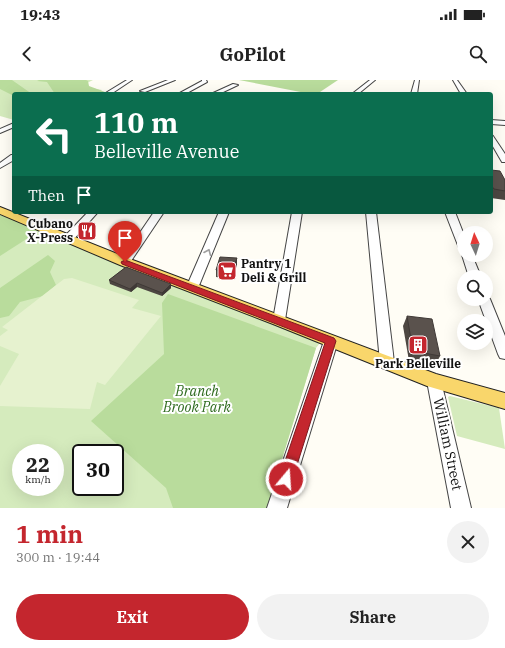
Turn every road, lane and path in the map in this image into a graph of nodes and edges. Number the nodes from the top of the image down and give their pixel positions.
1 (130, 80) edge
2 (173, 80) edge
3 (204, 80) edge
4 (373, 80) edge
5 (417, 80) edge
6 (456, 80) edge
7 (235, 85) dead end
8 (143, 91) dead end
9 (110, 92) edge
10 (185, 92) edge
11 (219, 92) edge
12 (358, 92) edge
13 (414, 92) edge
14 (463, 92) edge
15 (493, 122) edge
16 (505, 123) edge
17 (12, 126) edge
18 (0, 131) edge
19 (493, 140) edge
20 (497, 147) junction
21 (505, 147) edge
22 (12, 158) edge
23 (505, 160) edge
24 (0, 166) edge
25 (0, 210) edge
26 (12, 213) edge
27 (17, 214) edge
28 (91, 214) edge
29 (158, 214) edge
30 (223, 214) edge
31 (297, 214) edge
32 (371, 214) edge
33 (451, 214) edge
34 (457, 230) edge
35 (69, 238) junction
36 (125, 262) junction
37 (192, 288) junction
38 (487, 306) edge
39 (280, 320) junction
40 (331, 341) junction
41 (505, 354) edge
42 (387, 362) junction
43 (434, 381) junction
44 (505, 401) edge
45 (277, 508) edge
46 (462, 508) edge

1 - 9 street
2 - 8 street
3 - 10 street
4 - 12 street
5 - 13 street
6 - 14 street
7 - 11 street
15 - 16 street
17 - 18 street
19 - 20 street
20 - 21 street
20 - 23 street
22 - 24 street
25 - 26 main road
27 - 35 main road
28 - 35 street
29 - 36 street
37 -> 30 street
31 - 39 street
32 - 42 street
33 - 34 street
35 - 36 main road
36 - 37 main road
37 - 39 main road
38 - 41 street
39 - 40 main road
40 - 42 main road
40 - 45 street
42 - 43 main road
43 - 44 main road
43 - 46 street, William Street

